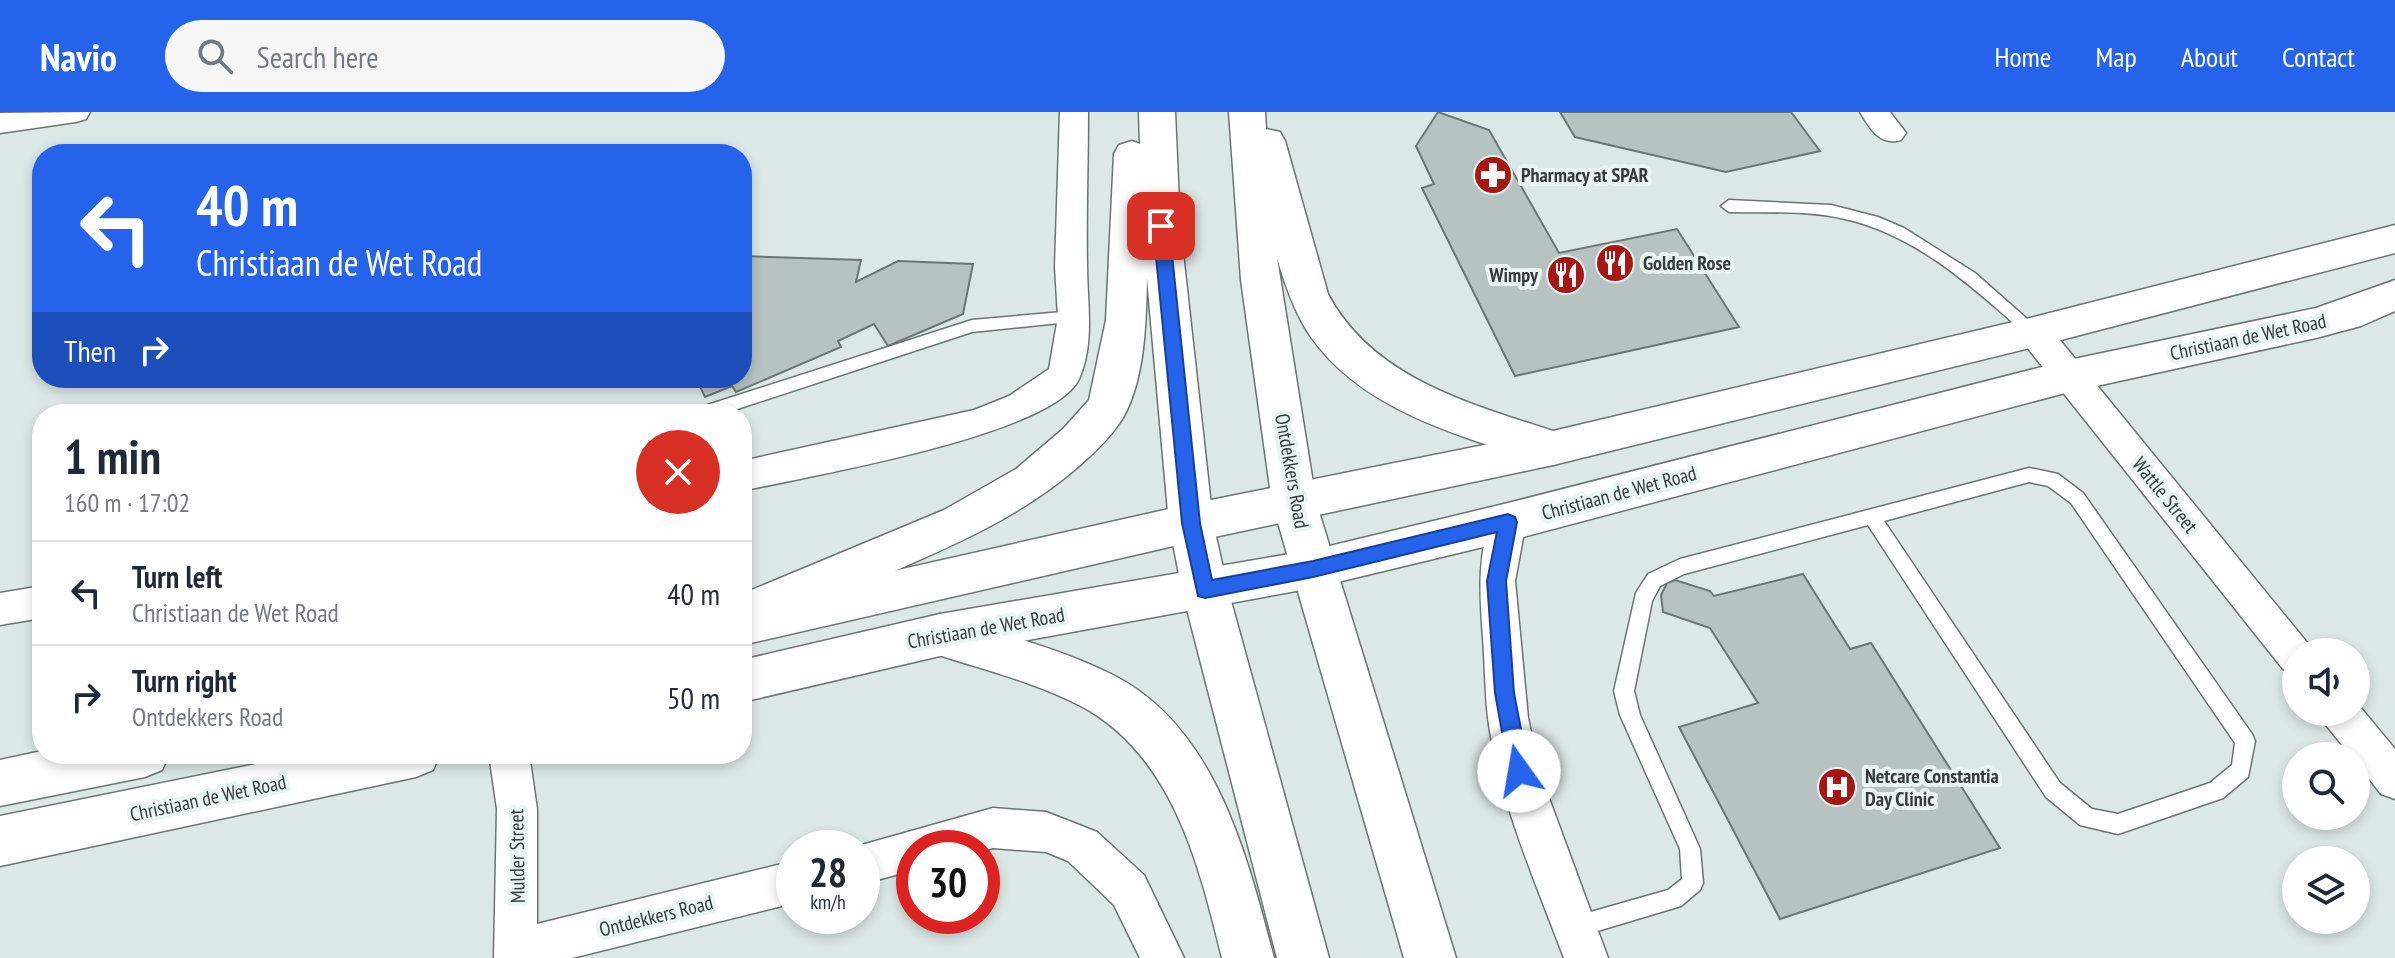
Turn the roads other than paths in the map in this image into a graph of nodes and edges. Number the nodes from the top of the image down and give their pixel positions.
1 (76, 112) edge
2 (1074, 112) edge
3 (1132, 112) edge
4 (1157, 112) edge
5 (1247, 112) edge
6 (1258, 112) edge
7 (0, 123) edge
8 (1729, 206) dead end
9 (2395, 239) edge
10 (2395, 295) edge
11 (1074, 317) junction
12 (2034, 332) junction
13 (2069, 376) junction
14 (732, 404) edge
15 (1553, 448) junction
16 (752, 474) edge
17 (1294, 502) junction
18 (1872, 517) junction
19 (1508, 522) junction
20 (1191, 523) junction
21 (1313, 569) junction
22 (1205, 590) junction
23 (32, 604) edge
24 (0, 609) edge
25 (752, 611) edge
26 (752, 623) edge
27 (940, 635) junction
28 (2282, 640) edge
29 (752, 679) edge
30 (2351, 726) edge
31 (95, 764) edge
32 (368, 764) edge
33 (510, 764) edge
34 (2395, 780) edge
35 (0, 783) edge
36 (986, 830) edge
37 (0, 841) edge
38 (776, 887) edge
39 (1580, 943) edge
40 (517, 954) edge
41 (1162, 958) edge
42 (1248, 958) edge
43 (1303, 958) edge
44 (1430, 958) edge

1 - 7 street
2 - 11 street
3 - 25 main road
4 - 20 main road
5 - 17 main road, Ontdekkers Road
6 - 15 main road
8 - 12 lane
9 - 12 main road
10 - 13 main road, Christiaan de Wet Road
11 - 14 lane
11 - 16 street
12 - 13 street, Wattle Street
12 - 15 main road
13 - 19 main road, Christiaan de Wet Road
13 - 28 street, Wattle Street
15 - 17 main road
17 - 20 main road
17 - 21 main road, Ontdekkers Road
18 - 18 lane
18 - 39 lane
19 - 21 main road, Christiaan de Wet Road
19 - 39 street
20 - 22 main road
20 - 26 main road
21 - 22 main road, Christiaan de Wet Road
21 - 44 main road, Ontdekkers Road
22 - 27 main road, Christiaan de Wet Road
22 - 43 main road
23 - 24 street
27 - 29 main road, Christiaan de Wet Road
27 - 42 main road
30 - 34 street
31 - 35 main road
32 - 37 main road, Christiaan de Wet Road
33 - 40 street, Mulder Street
36 - 41 street
38 - 40 street, Ontdekkers Road

